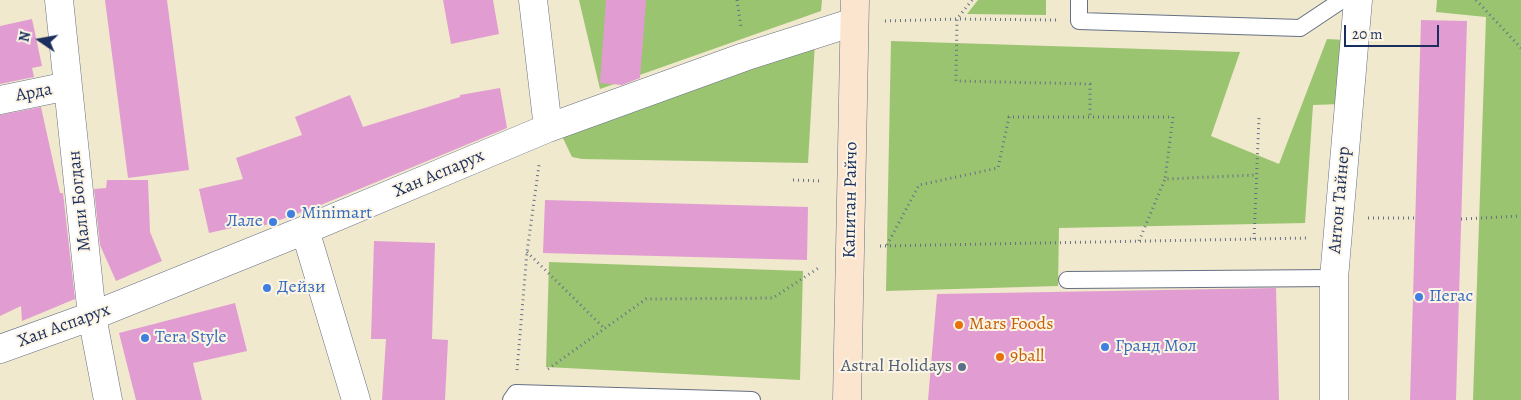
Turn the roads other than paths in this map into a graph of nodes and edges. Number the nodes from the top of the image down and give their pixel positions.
1 (59, 0) edge
2 (533, 0) edge
3 (1080, 0) edge
4 (1342, 0) edge
5 (1358, 0) edge
6 (854, 11) edge
7 (68, 86) junction
8 (0, 100) edge
9 (548, 128) junction
10 (305, 230) junction
11 (1334, 278) junction
12 (1067, 280) dead end
13 (92, 316) junction
14 (0, 349) edge
15 (513, 396) edge
16 (108, 400) edge
17 (356, 400) edge
18 (752, 400) edge
19 (847, 400) edge
20 (1334, 400) edge

1 - 7 street, Мали Богдан
2 - 9 street
3 - 4 lane
5 - 11 street, Антон Тайнер
6 - 9 street, Хан Аспарух
6 - 19 street, Капитан Райчо
7 - 8 street, Арда
7 - 13 street, Мали Богдан
9 - 10 street, Хан Аспарух
10 - 13 street, Хан Аспарух
10 - 17 street
11 - 12 lane
11 - 20 street, Антон Тайнер
13 - 14 street, Хан Аспарух
13 - 16 street, Мали Богдан
15 - 18 lane

